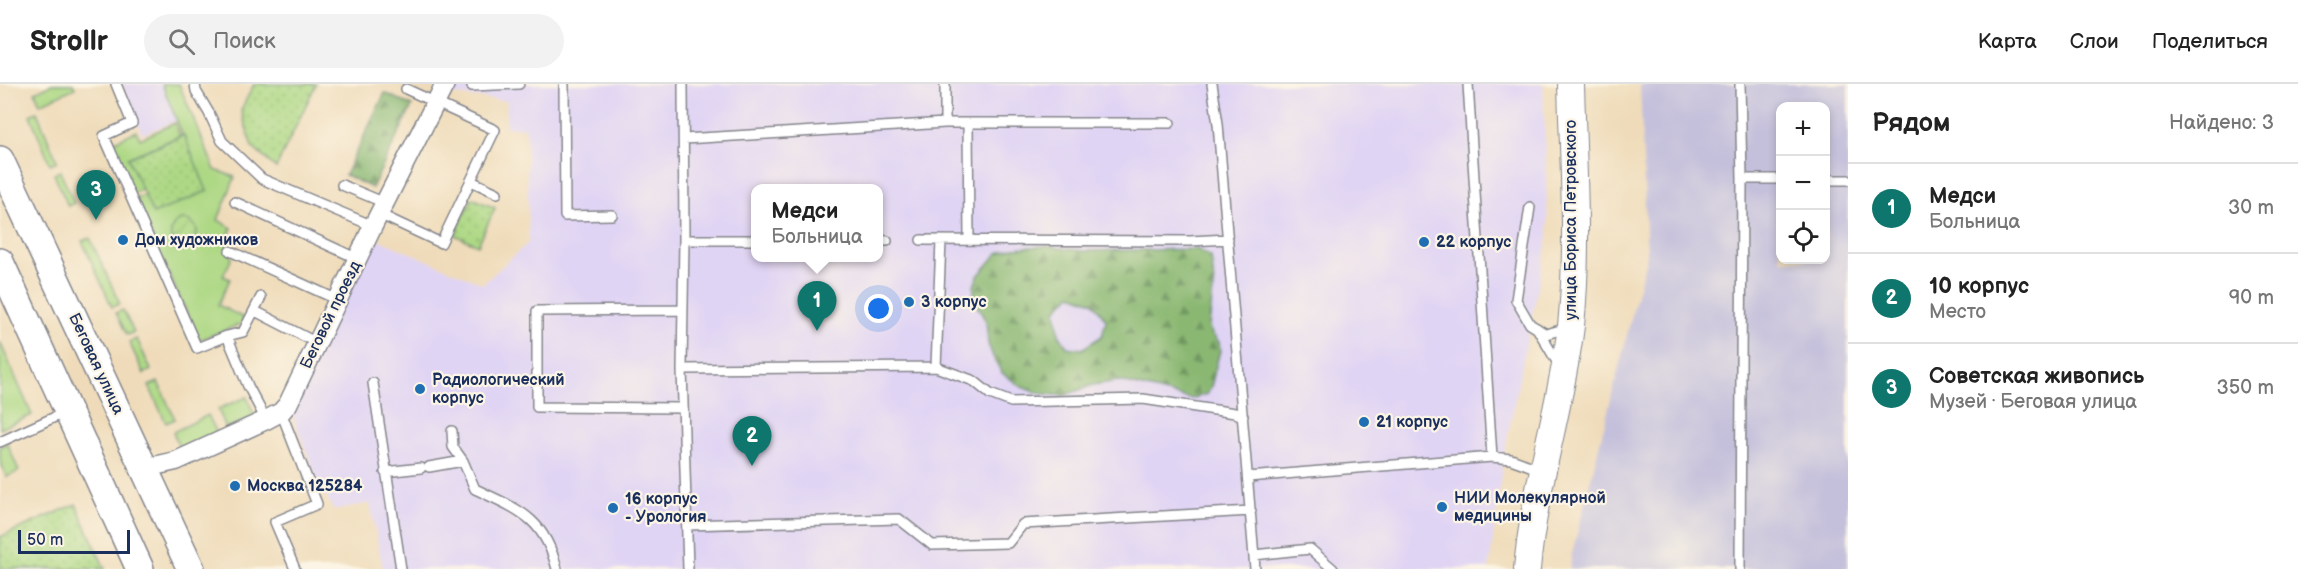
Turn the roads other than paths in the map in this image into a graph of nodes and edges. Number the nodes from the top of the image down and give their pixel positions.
1 (116, 84) edge
2 (195, 84) edge
3 (445, 84) edge
4 (519, 84) edge
5 (564, 84) edge
6 (684, 84) edge
7 (945, 84) edge
8 (1212, 84) edge
9 (1468, 84) edge
10 (1571, 84) edge
11 (1740, 84) edge
12 (472, 86) dead end
13 (406, 88) dead end
14 (436, 102) junction
15 (945, 123) junction
16 (968, 123) junction
17 (1170, 123) dead end
18 (684, 139) junction
19 (0, 160) edge
20 (1742, 179) junction
21 (1776, 179) edge
22 (1830, 180) edge
23 (1848, 180) edge
24 (471, 181) junction
25 (342, 185) dead end
26 (497, 193) dead end
27 (235, 202) dead end
28 (1530, 207) dead end
29 (379, 215) junction
30 (612, 215) dead end
31 (1228, 239) junction
32 (684, 240) junction
33 (751, 240) edge
34 (921, 240) dead end
35 (969, 240) junction
36 (941, 241) junction
37 (230, 251) dead end
38 (358, 259) junction
39 (0, 262) edge
40 (261, 297) dead end
41 (338, 300) junction
42 (682, 310) junction
43 (255, 311) junction
44 (1570, 327) junction
45 (1537, 328) junction
46 (228, 336) junction
47 (317, 343) junction
48 (936, 367) junction
49 (682, 369) junction
50 (1564, 372) junction
51 (373, 383) dead end
52 (683, 408) junction
53 (68, 411) junction
54 (278, 412) junction
55 (1244, 416) junction
56 (452, 431) dead end
57 (0, 442) edge
58 (1492, 458) junction
59 (463, 461) junction
60 (146, 468) junction
61 (1543, 471) junction
62 (385, 472) junction
63 (1248, 477) junction
64 (1251, 511) junction
65 (687, 525) junction
66 (1254, 555) junction
67 (140, 569) edge
68 (192, 569) edge
69 (296, 569) edge
70 (401, 569) edge
71 (557, 569) edge
72 (688, 569) edge
73 (1255, 569) edge
74 (1333, 569) edge
75 (1527, 569) edge
76 (1740, 569) edge

1 - 46 lane
2 - 29 lane
3 - 14 street, Беговой проезд
4 - 12 lane
5 - 30 lane
6 - 18 lane
7 - 15 lane
8 - 31 lane
9 - 58 lane
10 - 44 street, улица Бориса Петровского
11 - 20 lane
13 - 14 lane
14 - 24 lane
14 - 29 street, Беговой проезд
15 - 16 lane
15 - 18 lane
16 - 17 lane
16 - 35 lane
18 - 32 lane
19 - 60 main road, Беговая улица
20 - 21 lane
20 - 76 lane
22 - 23 lane
24 - 26 lane
24 - 29 lane
25 - 29 lane
27 - 38 lane
28 - 45 lane
29 - 38 street, Беговой проезд
31 - 35 lane
31 - 55 lane
32 - 33 lane
32 - 42 lane
34 - 36 lane
35 - 36 lane
36 - 48 lane
37 - 41 lane
38 - 41 street, Беговой проезд
39 - 53 main road
40 - 43 lane
41 - 47 street, Беговой проезд
42 - 49 lane
42 - 52 lane
43 - 46 lane
43 - 47 lane
44 - 45 lane
44 - 50 street, улица Бориса Петровского
45 - 50 lane
46 - 54 lane
47 - 54 street, Беговой проезд
48 - 49 lane
48 - 55 lane
49 - 52 lane
50 - 61 street, улица Бориса Петровского
51 - 62 lane
52 - 65 lane
53 - 57 lane
53 - 67 main road
54 - 60 street
54 - 69 lane
55 - 63 lane
56 - 59 lane
58 - 61 lane
58 - 63 lane
59 - 62 lane
59 - 71 lane
60 - 68 main road, Беговая улица
61 - 75 street, улица Бориса Петровского
62 - 70 lane
63 - 64 lane
64 - 65 lane
64 - 66 lane
65 - 72 lane
66 - 73 lane
66 - 74 lane

